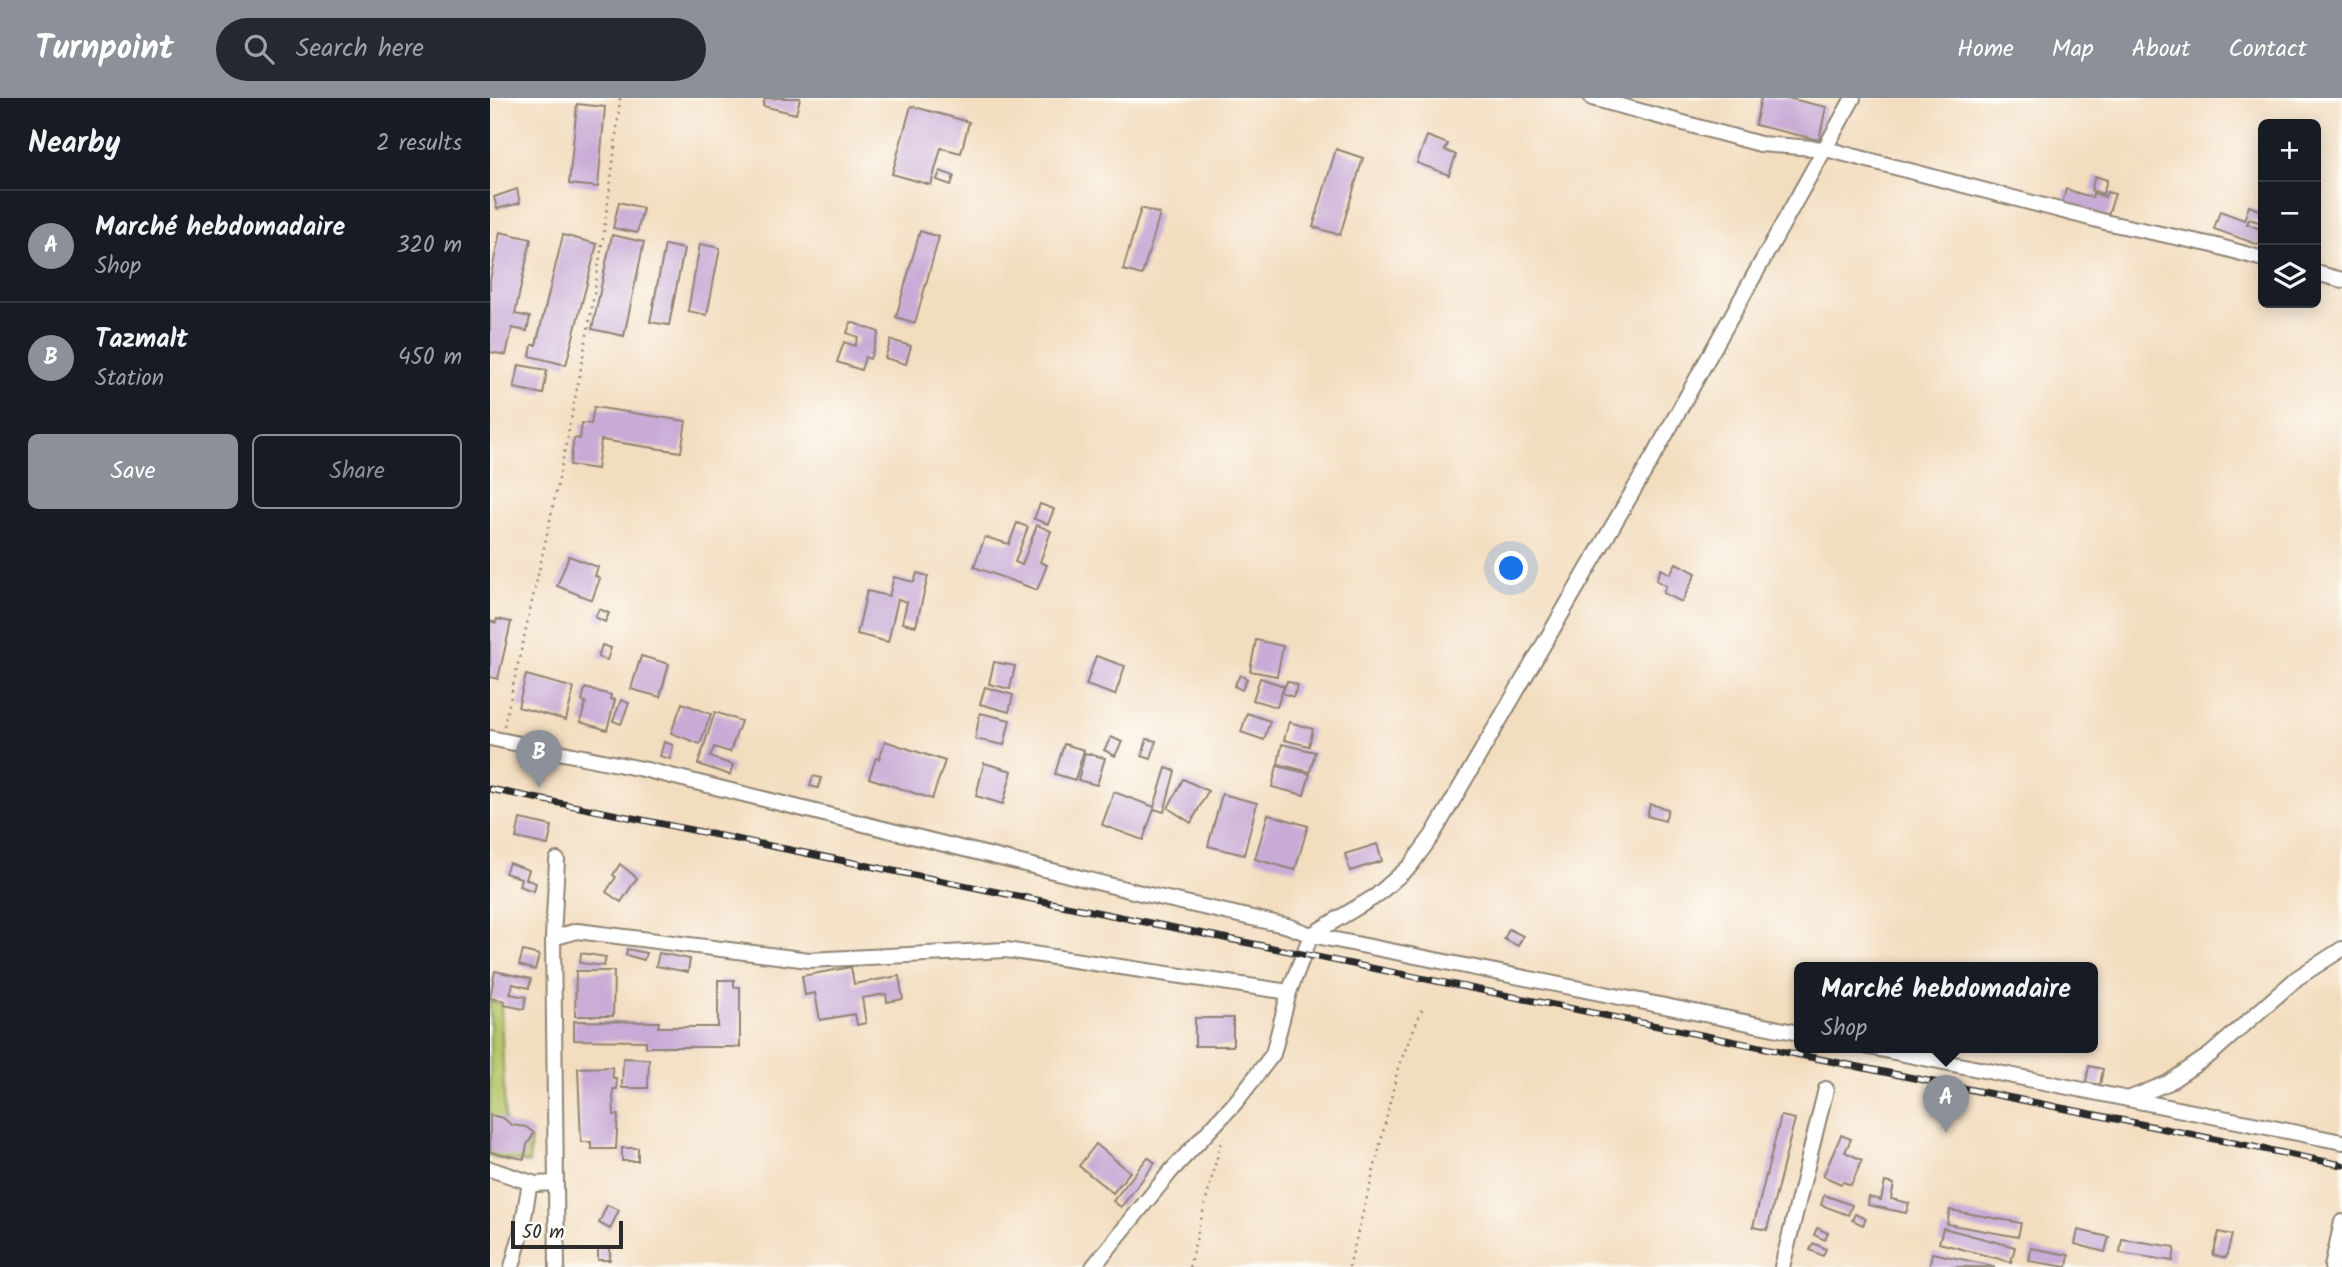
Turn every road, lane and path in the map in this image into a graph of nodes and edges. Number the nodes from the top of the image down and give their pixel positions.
1 (620, 98) edge
2 (1592, 98) edge
3 (1853, 98) edge
4 (1826, 149) junction
5 (2258, 257) edge
6 (2321, 274) edge
7 (2342, 280) edge
8 (495, 739) edge
9 (557, 860) dead end
10 (1311, 935) junction
11 (553, 938) junction
12 (2342, 949) edge
13 (1289, 992) junction
14 (1422, 1009) dead end
15 (1794, 1032) edge
16 (1898, 1053) edge
17 (1826, 1089) dead end
18 (2128, 1100) junction
19 (1222, 1116) junction
20 (2342, 1142) edge
21 (490, 1169) edge
22 (530, 1182) junction
23 (556, 1183) junction
24 (2342, 1223) edge
25 (512, 1267) edge
26 (557, 1267) edge
27 (1093, 1267) edge
28 (1189, 1267) edge
29 (1349, 1267) edge
30 (1782, 1267) edge
31 (2332, 1267) edge

1 - 8 path
2 - 4 street
3 - 4 street
4 - 5 street
4 - 10 street
6 - 7 street
8 - 10 street
9 - 11 street
10 - 13 street
10 - 15 street
11 - 13 street
11 - 23 street
12 - 18 street
13 - 19 street
14 - 29 path
16 - 18 street
17 - 30 street
18 - 20 street
19 - 27 street
19 - 28 path
21 - 22 street
22 - 23 street
22 - 25 street
23 - 26 street
24 - 31 street

